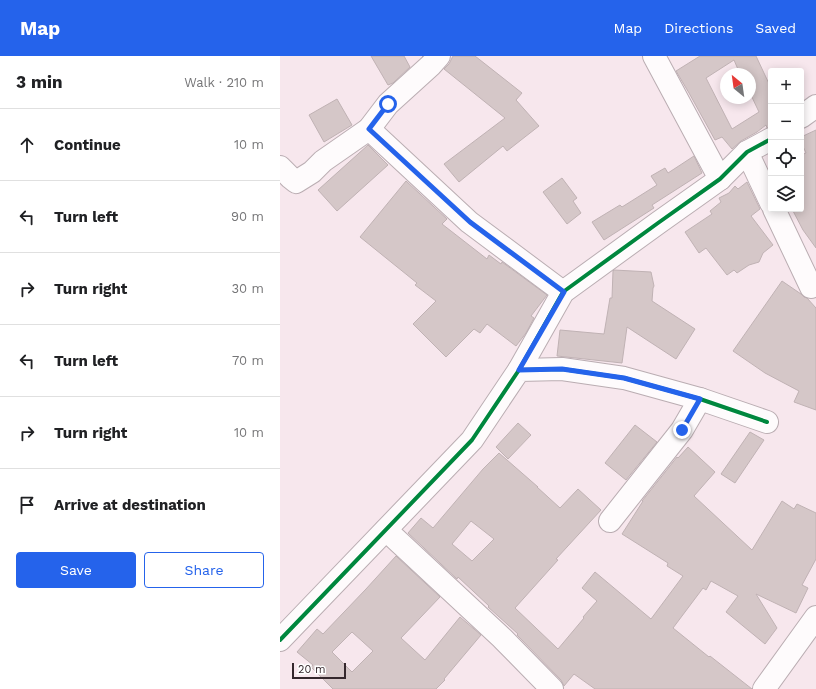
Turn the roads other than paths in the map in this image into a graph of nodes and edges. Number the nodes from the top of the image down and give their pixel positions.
1 (439, 56) edge
2 (654, 56) edge
3 (816, 106) edge
4 (804, 115) edge
5 (369, 129) junction
6 (769, 140) edge
7 (747, 152) junction
8 (280, 167) edge
9 (720, 179) junction
10 (768, 197) edge
11 (775, 212) edge
12 (811, 287) dead end
13 (564, 292) junction
14 (519, 370) junction
15 (700, 399) junction
16 (767, 422) dead end
17 (610, 521) dead end
18 (386, 530) junction
19 (816, 617) edge
20 (280, 640) edge
21 (552, 689) edge
22 (764, 689) edge

1 - 5 street
2 - 9 street
3 - 4 street
5 - 8 street
5 - 13 street
6 - 7 street
7 - 9 street
7 - 10 street
9 - 13 street
11 - 12 street
13 - 14 street
14 - 15 street
14 - 18 street
15 - 16 street
15 - 17 street
18 - 20 street
18 - 21 street
19 - 22 street

